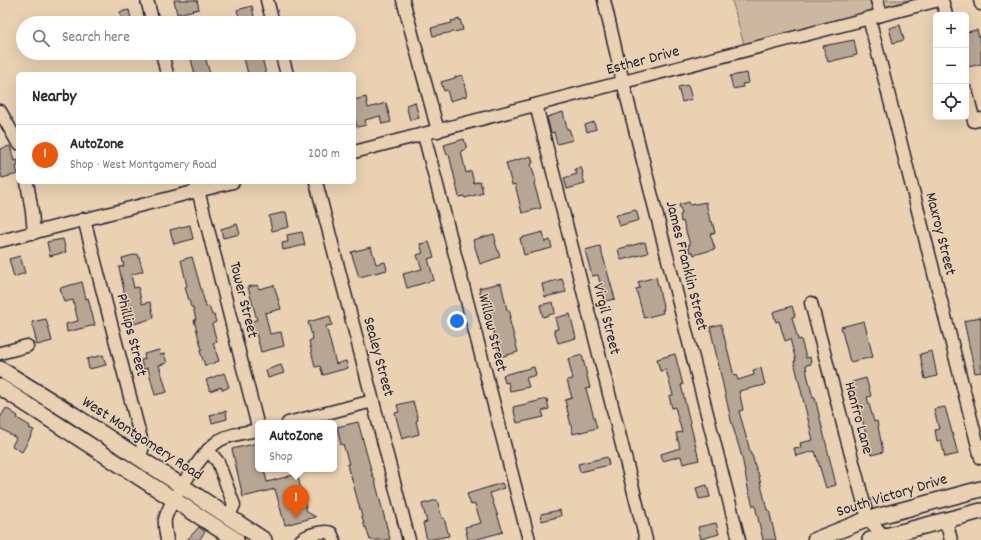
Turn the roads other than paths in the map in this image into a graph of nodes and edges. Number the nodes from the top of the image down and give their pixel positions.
1 (147, 0) edge
2 (267, 0) edge
3 (403, 0) edge
4 (604, 0) edge
5 (876, 0) edge
6 (939, 0) edge
7 (942, 0) edge
8 (980, 0) edge
9 (981, 4) edge
10 (945, 12) edge
11 (881, 15) junction
12 (152, 16) edge
13 (271, 16) edge
14 (869, 18) junction
15 (164, 60) edge
16 (283, 60) edge
17 (167, 72) edge
18 (286, 72) edge
19 (623, 82) junction
20 (969, 102) edge
21 (536, 106) junction
22 (0, 111) edge
23 (981, 120) edge
24 (438, 131) junction
25 (424, 135) junction
26 (16, 139) edge
27 (356, 152) edge
28 (27, 184) edge
29 (215, 184) edge
30 (317, 184) edge
31 (197, 186) edge
32 (84, 219) junction
33 (34, 233) junction
34 (0, 241) edge
35 (811, 303) dead end
36 (27, 346) dead end
37 (0, 352) edge
38 (0, 369) edge
39 (0, 387) edge
40 (373, 401) junction
41 (74, 416) junction
42 (256, 420) edge
43 (300, 420) edge
44 (67, 430) junction
45 (255, 431) edge
46 (208, 450) junction
47 (138, 458) junction
48 (981, 458) edge
49 (981, 489) edge
50 (177, 493) junction
51 (981, 511) edge
52 (228, 516) junction
53 (868, 519) junction
54 (946, 521) junction
55 (880, 539) edge
56 (167, 540) edge
57 (236, 540) edge
58 (264, 540) edge
59 (301, 540) edge
60 (334, 540) edge
61 (409, 540) edge
62 (529, 540) edge
63 (646, 540) edge
64 (739, 540) edge
65 (815, 540) edge
66 (951, 540) edge

1 - 12 street
2 - 13 street
3 - 24 street
4 - 19 street, James Franklin Street
5 - 11 street
6 - 11 street, Esther Drive
7 - 10 street
8 - 9 street
11 - 14 street, Esther Drive
14 - 19 street, Esther Drive
14 - 48 street, Maxroy Street
15 - 17 street
16 - 18 street
19 - 21 street, Esther Drive
19 - 64 street, James Franklin Street
20 - 23 street
21 - 24 street, Esther Drive
21 - 63 street, Virgil Street
22 - 26 street
24 - 25 street, Esther Drive
25 - 27 street, Esther Drive
25 - 62 street, Willow Street
28 - 33 street
29 - 31 street
30 - 40 street, Sealey Street
31 - 32 street
31 - 42 street, Tower Street
32 - 33 street
32 - 47 street, Phillips Street
33 - 34 street
35 - 53 street, Hanfro Lane
36 - 37 street
38 - 41 main road, West Montgomery Road
39 - 44 main road, West Montgomery Road
40 - 43 street
40 - 61 street, Sealey Street
41 - 44 main road
41 - 47 main road, West Montgomery Road
44 - 50 main road, West Montgomery Road
45 - 46 street
46 - 50 street
46 - 52 street
47 - 50 main road, West Montgomery Road
49 - 53 main road, South Victory Drive
50 - 52 main road, West Montgomery Road
50 - 56 street
50 - 57 main road, West Montgomery Road
51 - 54 main road
52 - 58 main road, West Montgomery Road
53 - 55 street, Hanfro Lane
53 - 65 main road, South Victory Drive
54 - 55 main road
54 - 66 street
59 - 60 street

